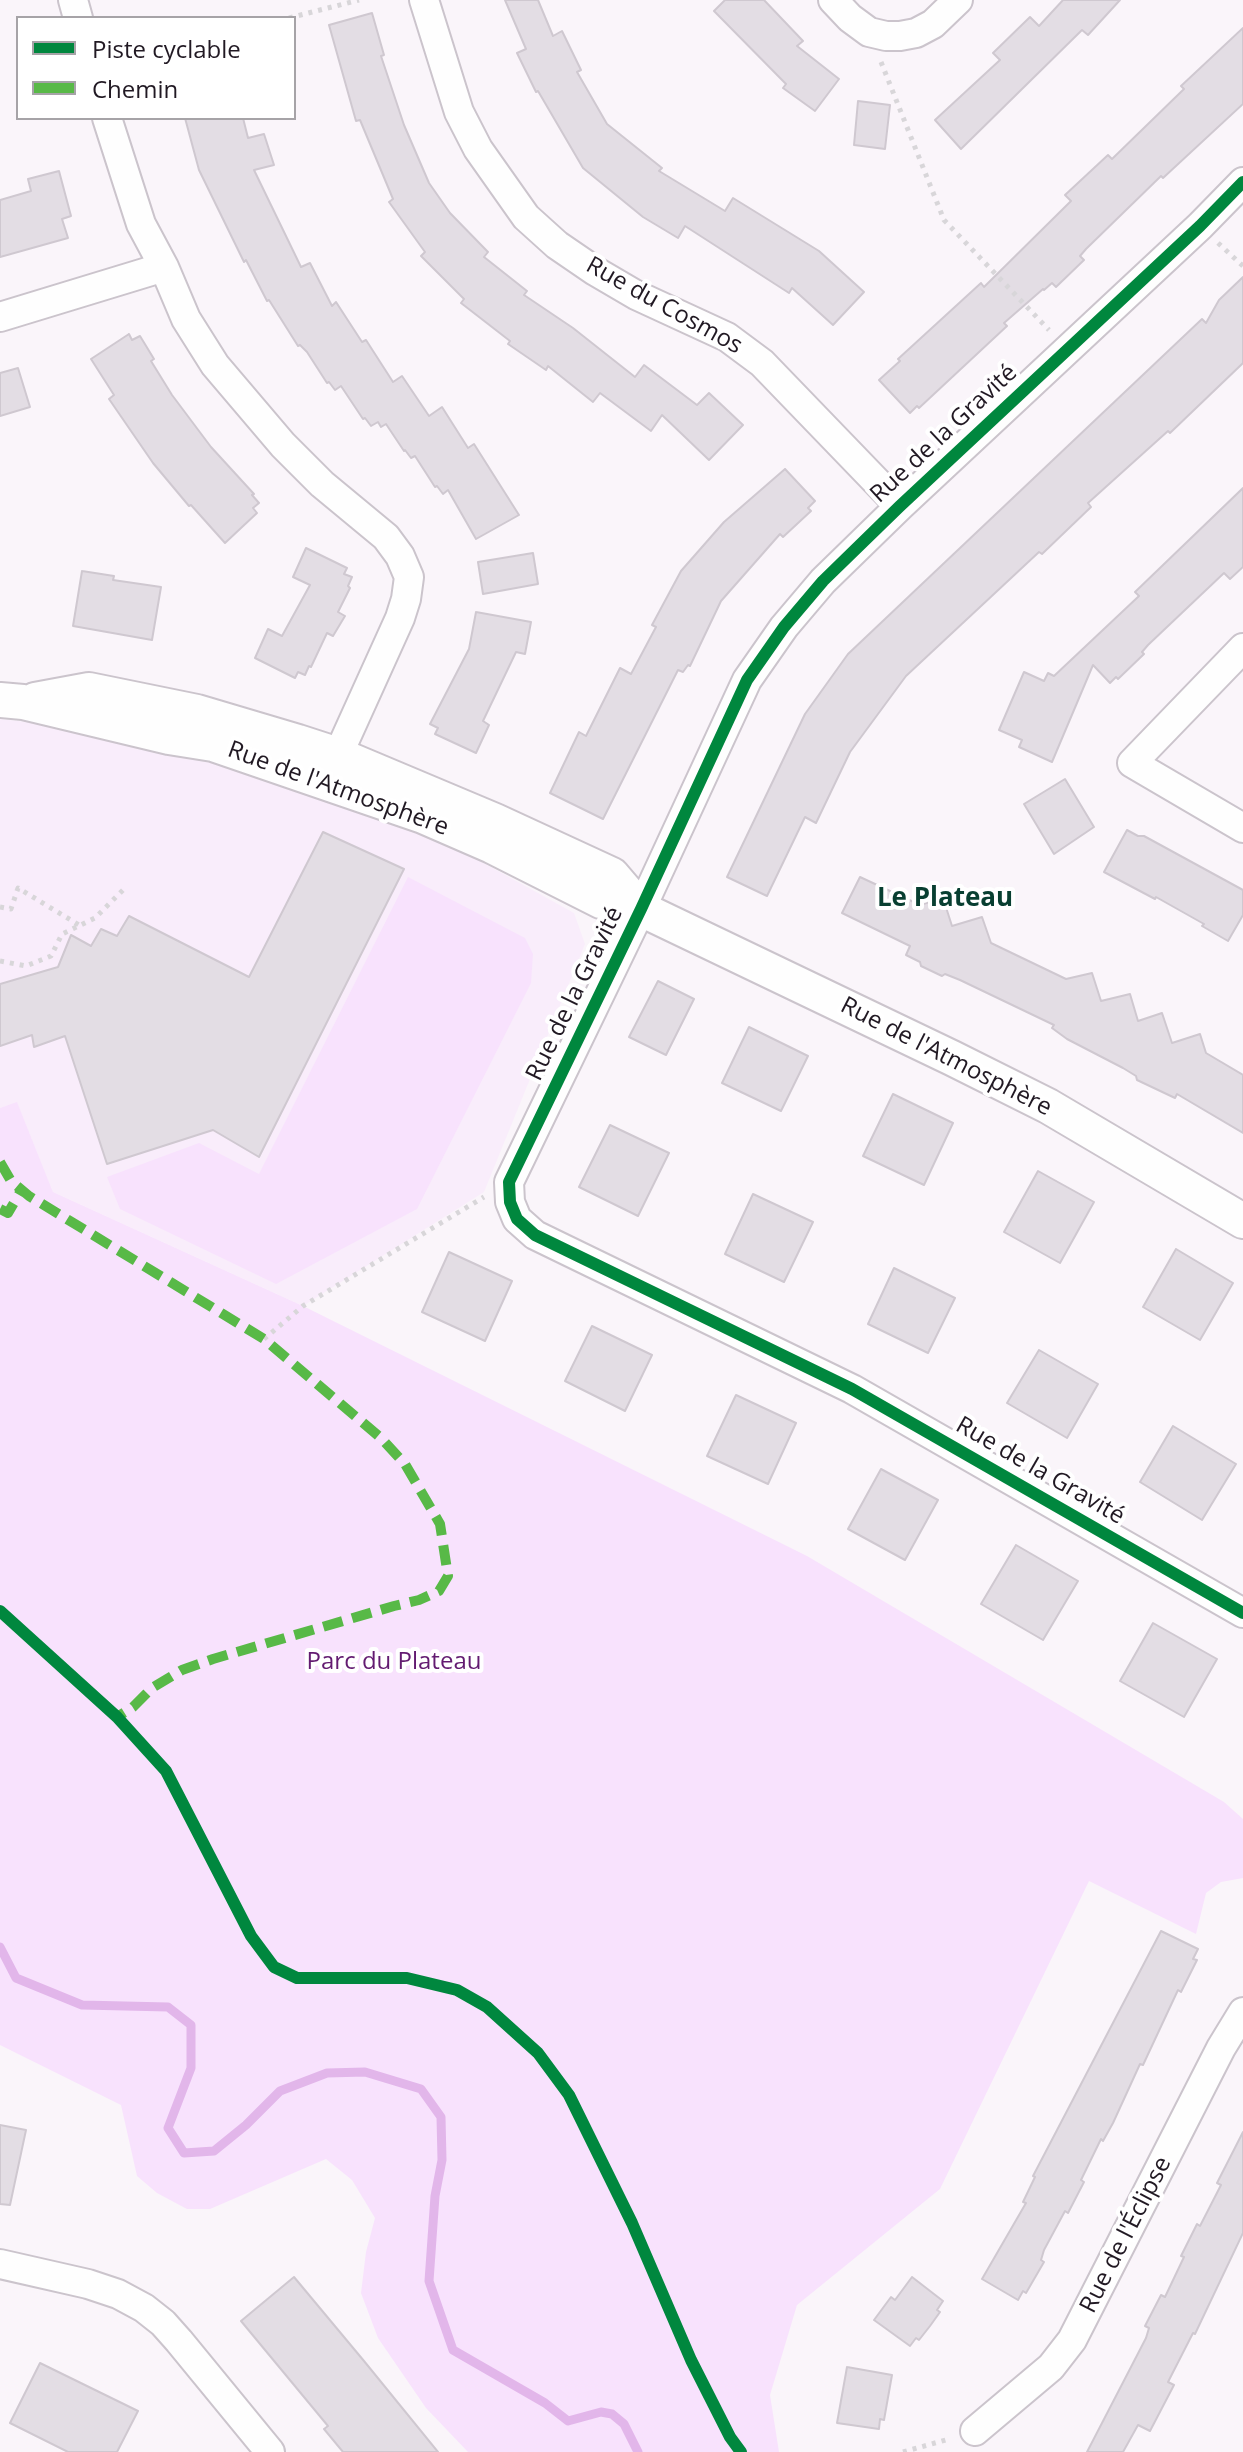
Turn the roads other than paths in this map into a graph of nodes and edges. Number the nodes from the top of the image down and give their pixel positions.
1 (424, 0) edge
2 (833, 0) edge
3 (958, 0) edge
4 (108, 120) edge
5 (1243, 182) edge
6 (164, 267) junction
7 (0, 317) edge
8 (900, 506) junction
9 (1243, 648) edge
10 (12, 701) edge
11 (334, 770) junction
12 (1243, 828) edge
13 (641, 909) junction
14 (1243, 1221) edge
15 (1243, 1613) edge
16 (1243, 2012) edge
17 (0, 2264) edge
18 (975, 2431) road end
19 (270, 2452) edge

1 - 8 street, Rue du Cosmos
2 - 3 street
4 - 6 street
5 - 8 street, Rue de la Gravité
6 - 7 street
6 - 11 street
8 - 13 street, Rue de la Gravité
9 - 12 street
10 - 11 street, Rue de l'Atmosphère
11 - 13 street, Rue de l'Atmosphère
13 - 14 street, Rue de l'Atmosphère
13 - 15 street, Rue de la Gravité
16 - 18 street, Rue de l'Éclipse
17 - 19 street

